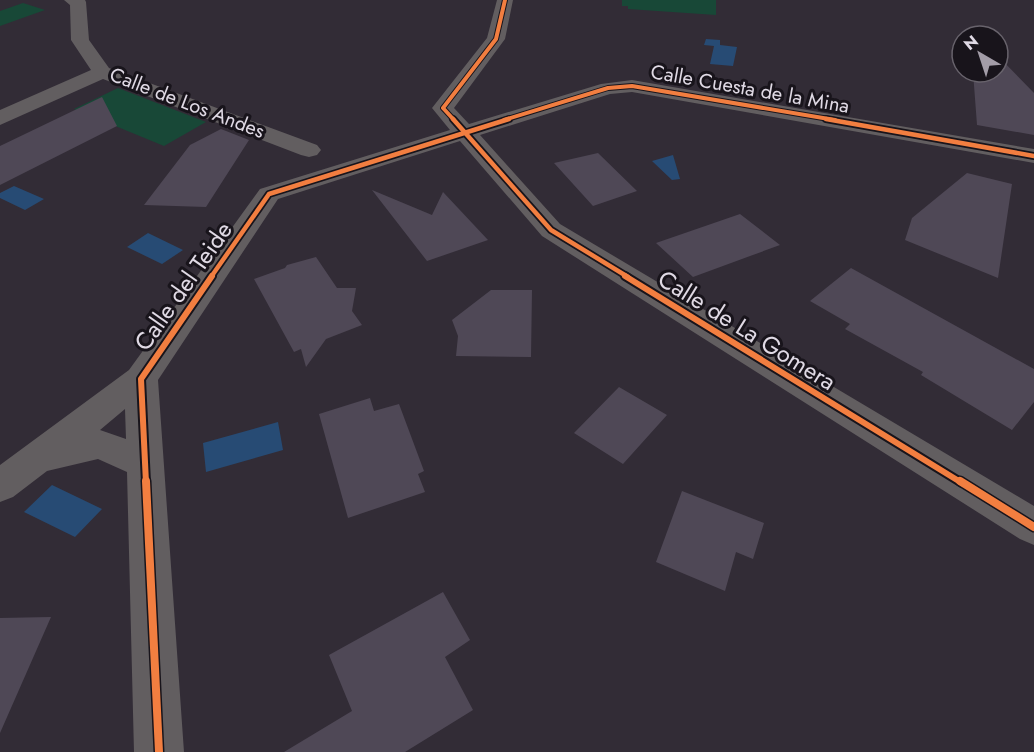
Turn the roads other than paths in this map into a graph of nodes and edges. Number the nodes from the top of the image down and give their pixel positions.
1 (505, 0) edge
2 (77, 1) edge
3 (102, 72) junction
4 (0, 117) edge
5 (465, 133) junction
6 (309, 150) dead end
7 (1034, 156) edge
8 (141, 379) junction
9 (36, 458) junction
10 (145, 464) junction
11 (0, 486) edge
12 (1034, 527) edge
13 (159, 752) edge

1 - 5 street, Calle de La Gomera
2 - 3 street, Calle de Los Andes
3 - 4 street
3 - 6 street, Calle de Los Andes
5 - 7 street, Calle Cuesta de la Mina
5 - 8 street, Calle del Teide
5 - 12 street, Calle de La Gomera
8 - 9 street
8 - 10 street, Calle del Teide
9 - 10 street
9 - 11 street
10 - 13 street, Calle del Teide

